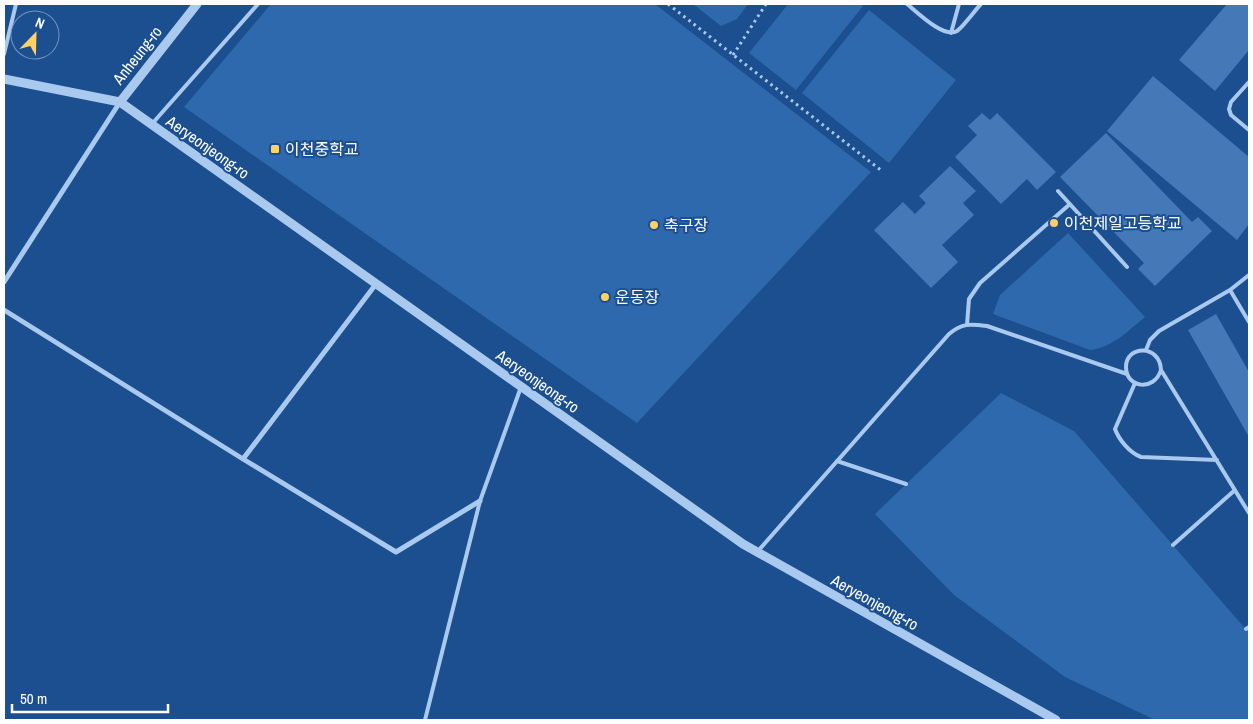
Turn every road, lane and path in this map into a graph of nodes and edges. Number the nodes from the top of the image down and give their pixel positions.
1 (16, 4) edge
2 (197, 4) edge
3 (258, 4) edge
4 (668, 4) edge
5 (766, 4) edge
6 (907, 4) edge
7 (959, 4) edge
8 (981, 4) edge
9 (951, 33) junction
10 (4, 54) edge
11 (733, 55) junction
12 (4, 79) edge
13 (1249, 82) edge
14 (120, 102) junction
15 (152, 125) junction
16 (1249, 130) edge
17 (882, 171) dead end
18 (1058, 191) dead end
19 (1070, 204) junction
20 (1127, 267) dead end
21 (1249, 275) edge
22 (4, 282) edge
23 (376, 284) junction
24 (1230, 290) junction
25 (4, 310) edge
26 (1249, 322) edge
27 (966, 325) junction
28 (1146, 350) junction
29 (1160, 370) junction
30 (1127, 374) junction
31 (1135, 383) junction
32 (521, 387) junction
33 (243, 459) junction
34 (1217, 460) junction
35 (837, 461) junction
36 (906, 484) dead end
37 (1235, 490) junction
38 (480, 501) junction
39 (1249, 513) edge
40 (1173, 546) dead end
41 (756, 553) junction
42 (425, 720) edge
43 (1056, 720) edge

1 - 10 lane
2 - 14 street, Anheung-ro
3 - 15 lane
4 - 11 path
5 - 11 path
6 - 9 lane
7 - 9 lane
8 - 9 lane
11 - 17 path
12 - 14 street, Aeryeonjeong-ro
13 - 16 lane
14 - 15 street, Aeryeonjeong-ro
14 - 22 street
15 - 23 street, Aeryeonjeong-ro
18 - 19 lane
19 - 20 lane
19 - 27 lane
21 - 24 lane
23 - 32 street, Aeryeonjeong-ro
23 - 33 street
24 - 26 lane
24 - 28 lane
25 - 33 street
27 - 30 lane
27 - 35 lane
28 - 29 lane
28 - 30 lane
29 - 31 lane
29 - 34 lane
30 - 31 lane
31 - 34 lane
32 - 38 lane
32 - 41 street, Aeryeonjeong-ro
33 - 38 street
34 - 37 lane
35 - 36 lane
35 - 41 lane
37 - 39 lane
37 - 40 lane
38 - 42 lane
41 - 43 street, Aeryeonjeong-ro

